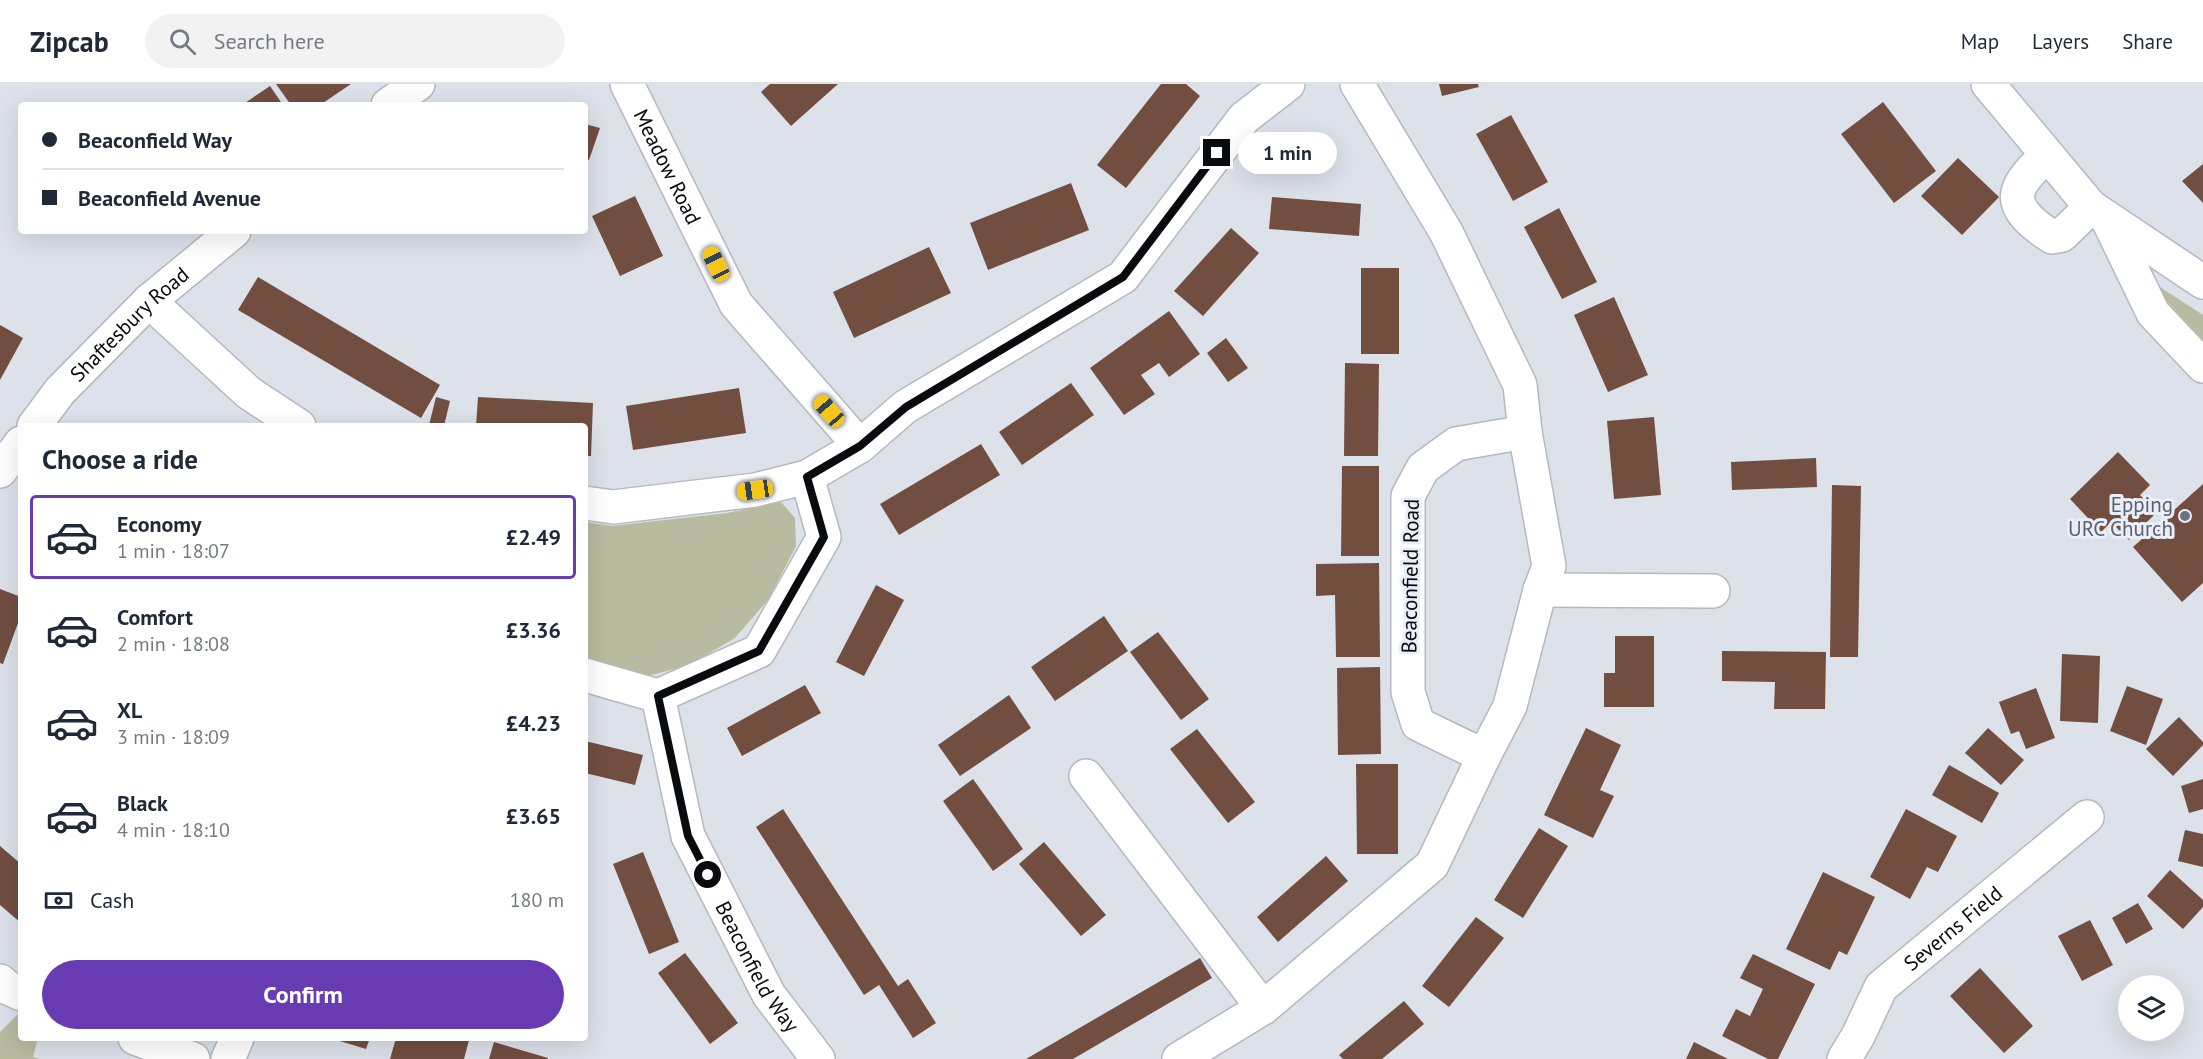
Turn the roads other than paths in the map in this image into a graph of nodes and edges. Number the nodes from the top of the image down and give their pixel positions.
1 (418, 84) edge
2 (627, 84) edge
3 (1288, 84) edge
4 (1357, 84) edge
5 (1988, 84) edge
6 (392, 102) edge
7 (2046, 155) junction
8 (2099, 212) junction
9 (230, 234) edge
10 (2203, 282) edge
11 (149, 301) junction
12 (2203, 366) edge
13 (35, 423) edge
14 (294, 423) edge
15 (1525, 432) junction
16 (860, 446) junction
17 (18, 447) edge
18 (0, 471) edge
19 (807, 477) junction
20 (588, 503) edge
21 (1540, 590) junction
22 (1713, 591) dead end
23 (588, 676) edge
24 (658, 696) junction
25 (1484, 756) junction
26 (1086, 776) dead end
27 (2087, 817) dead end
28 (0, 981) edge
29 (18, 993) edge
30 (1263, 1008) junction
31 (143, 1041) edge
32 (236, 1041) edge
33 (194, 1059) edge
34 (228, 1059) edge
35 (818, 1059) edge
36 (1179, 1059) edge
37 (1844, 1059) edge

1 - 6 street
2 - 16 street, Meadow Road
3 - 16 street
4 - 15 street
5 - 7 street
7 - 8 street
7 - 8 street
8 - 10 street
8 - 12 street
9 - 11 street, Shaftesbury Road
11 - 13 street, Shaftesbury Road
11 - 14 street
15 - 21 street
15 - 25 street, Beaconfield Road
16 - 19 street
17 - 18 street
19 - 20 street
19 - 24 street
21 - 22 street
21 - 25 street
23 - 24 street
24 - 35 street, Beaconfield Way
25 - 30 street
26 - 30 street
27 - 37 street, Severns Field
28 - 29 street
30 - 36 street
31 - 33 street
32 - 34 street

